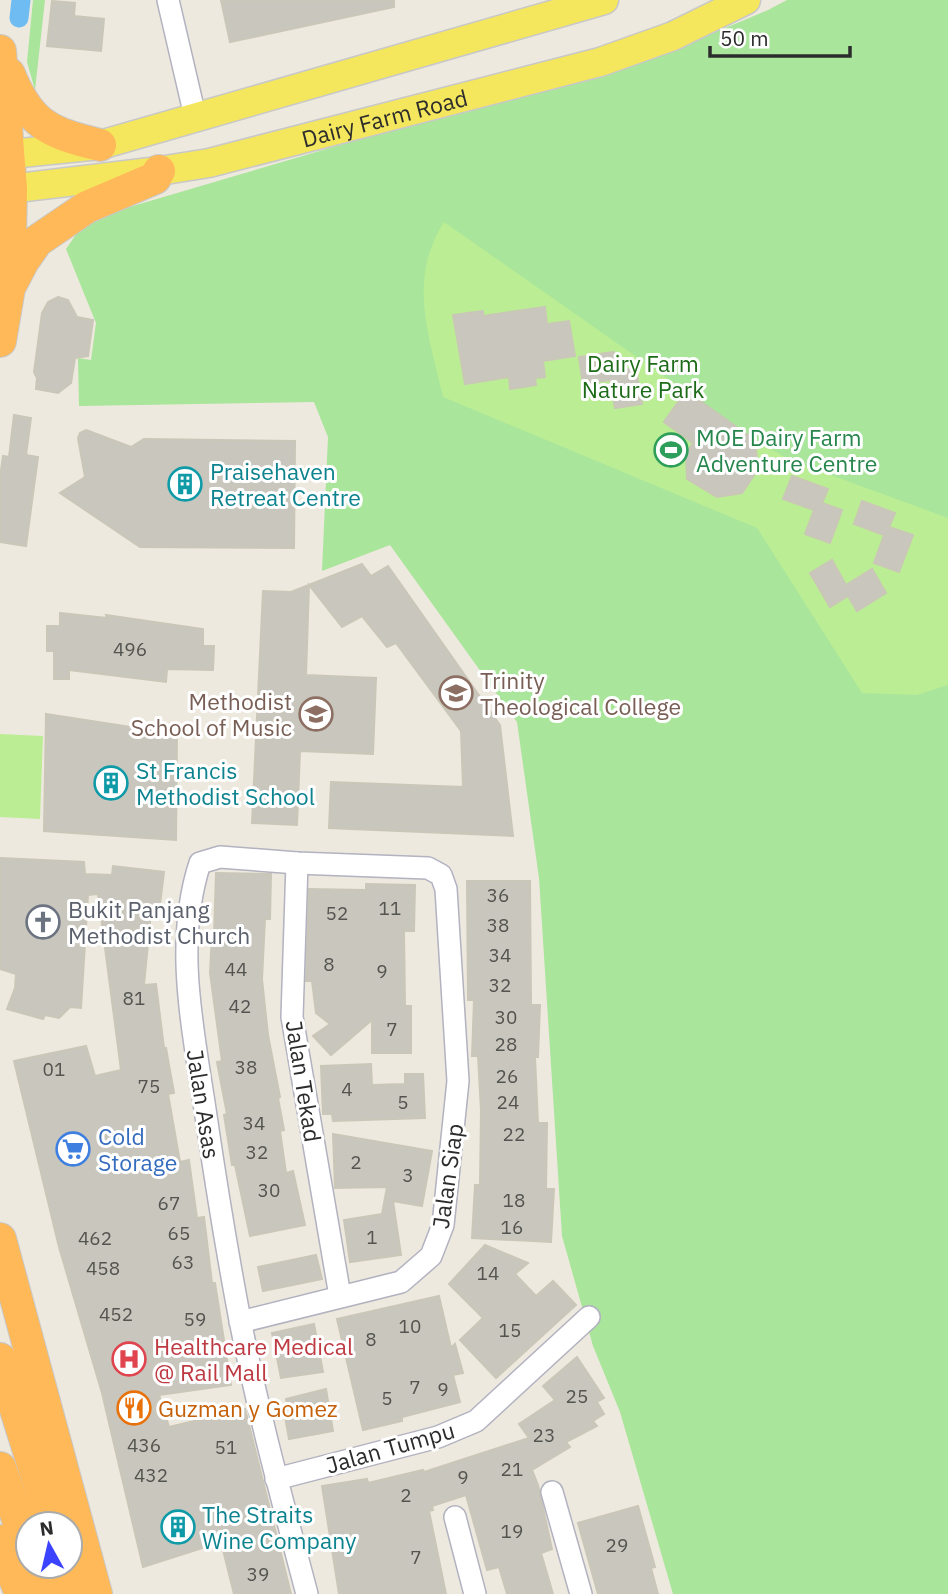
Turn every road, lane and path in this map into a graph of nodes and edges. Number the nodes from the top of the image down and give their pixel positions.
1 (168, 0) edge
2 (604, 0) edge
3 (746, 0) edge
4 (0, 52) edge
5 (195, 116) junction
6 (100, 145) junction
7 (5, 153) edge
8 (159, 171) junction
9 (6, 190) edge
10 (9, 288) junction
11 (0, 341) edge
12 (297, 863) junction
13 (446, 888) joint
14 (0, 1239) edge
15 (340, 1296) junction
16 (589, 1317) dead end
17 (240, 1322) junction
18 (0, 1359) edge
19 (0, 1468) edge
20 (276, 1479) junction
21 (552, 1492) dead end
22 (15, 1510) edge
23 (48, 1510) edge
24 (455, 1517) dead end
25 (0, 1541) edge
26 (21, 1594) edge
27 (96, 1594) edge
28 (307, 1594) edge
29 (475, 1594) edge
30 (580, 1594) edge

1 - 5 street
2 - 5 main road
3 - 8 main road, Dairy Farm Road
4 - 6 highway
4 - 7 highway
5 - 6 main road
6 - 7 main road
7 - 9 highway
8 - 9 main road, Dairy Farm Road
8 - 10 highway
9 - 10 highway
10 - 11 highway
12 - 13 street, Jalan Asas
12 - 15 street, Jalan Tekad
12 - 17 street, Jalan Asas
13 - 15 street, Jalan Siap
14 - 27 highway
15 - 17 street, Jalan Siap
16 - 20 street, Jalan Tumpu
17 - 20 street, Jalan Asas
18 - 23 highway
19 - 22 highway
20 - 28 street, Jalan Asas
21 - 30 street
24 - 29 street
25 - 26 highway

